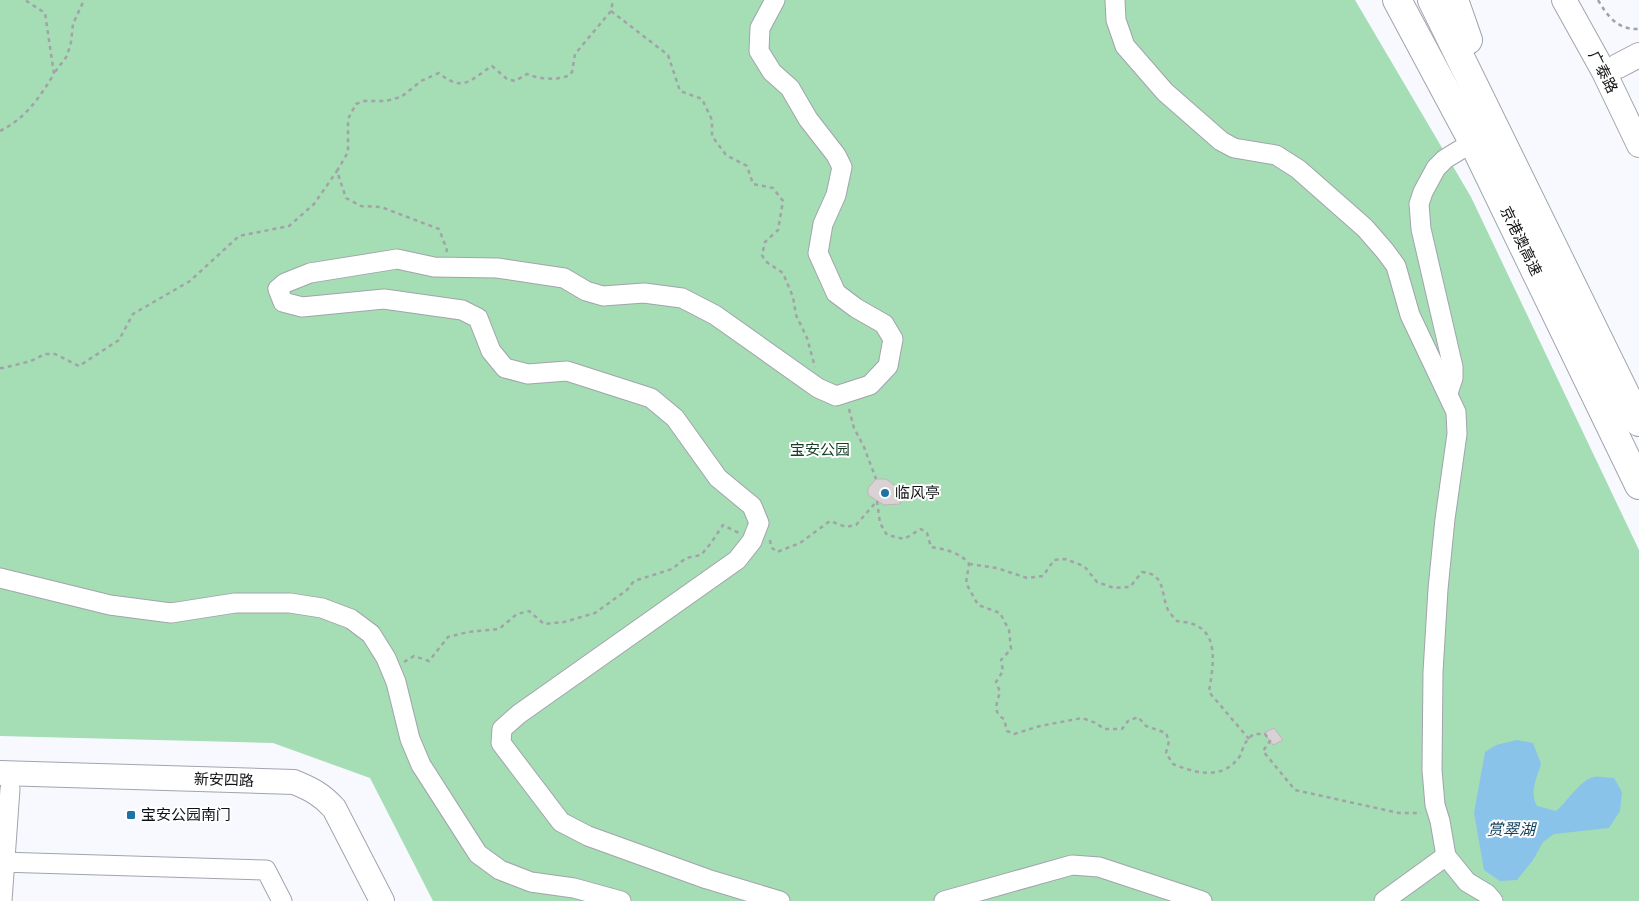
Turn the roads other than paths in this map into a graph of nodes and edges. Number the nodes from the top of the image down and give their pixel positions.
1 (774, 0) edge
2 (1115, 0) edge
3 (1397, 0) edge
4 (1432, 0) edge
5 (1454, 0) edge
6 (1564, 0) edge
7 (1582, 0) edge
8 (1639, 55) edge
9 (1611, 69) junction
10 (1639, 110) edge
11 (1499, 134) junction
12 (1473, 142) junction
13 (1639, 145) edge
14 (1448, 393) junction
15 (1639, 422) edge
16 (1639, 485) edge
17 (0, 578) edge
18 (3, 783) edge
19 (1446, 856) junction
20 (2, 862) edge
21 (2, 901) edge
22 (282, 901) edge
23 (366, 901) edge
24 (382, 901) edge
25 (621, 901) edge
26 (780, 901) edge
27 (944, 901) edge
28 (1202, 901) edge
29 (1384, 901) edge
30 (1493, 901) edge

1 - 26 street
2 - 14 street
3 - 12 highway, 京港澳高速
4 - 11 highway, 京港澳高速
5 - 11 highway
6 - 9 main road, 广泰路
7 - 9 main road, 广泰路
8 - 9 main road
9 - 10 main road, 广泰路
9 - 13 main road, 广泰路
11 - 15 highway, 京港澳高速
12 - 14 street
12 - 16 highway, 京港澳高速
14 - 19 street
17 - 25 street
18 - 20 street
18 - 23 main road, 新安四路
18 - 24 main road, 新安四路
19 - 29 street
19 - 30 street
20 - 21 street
20 - 22 street
27 - 28 street

